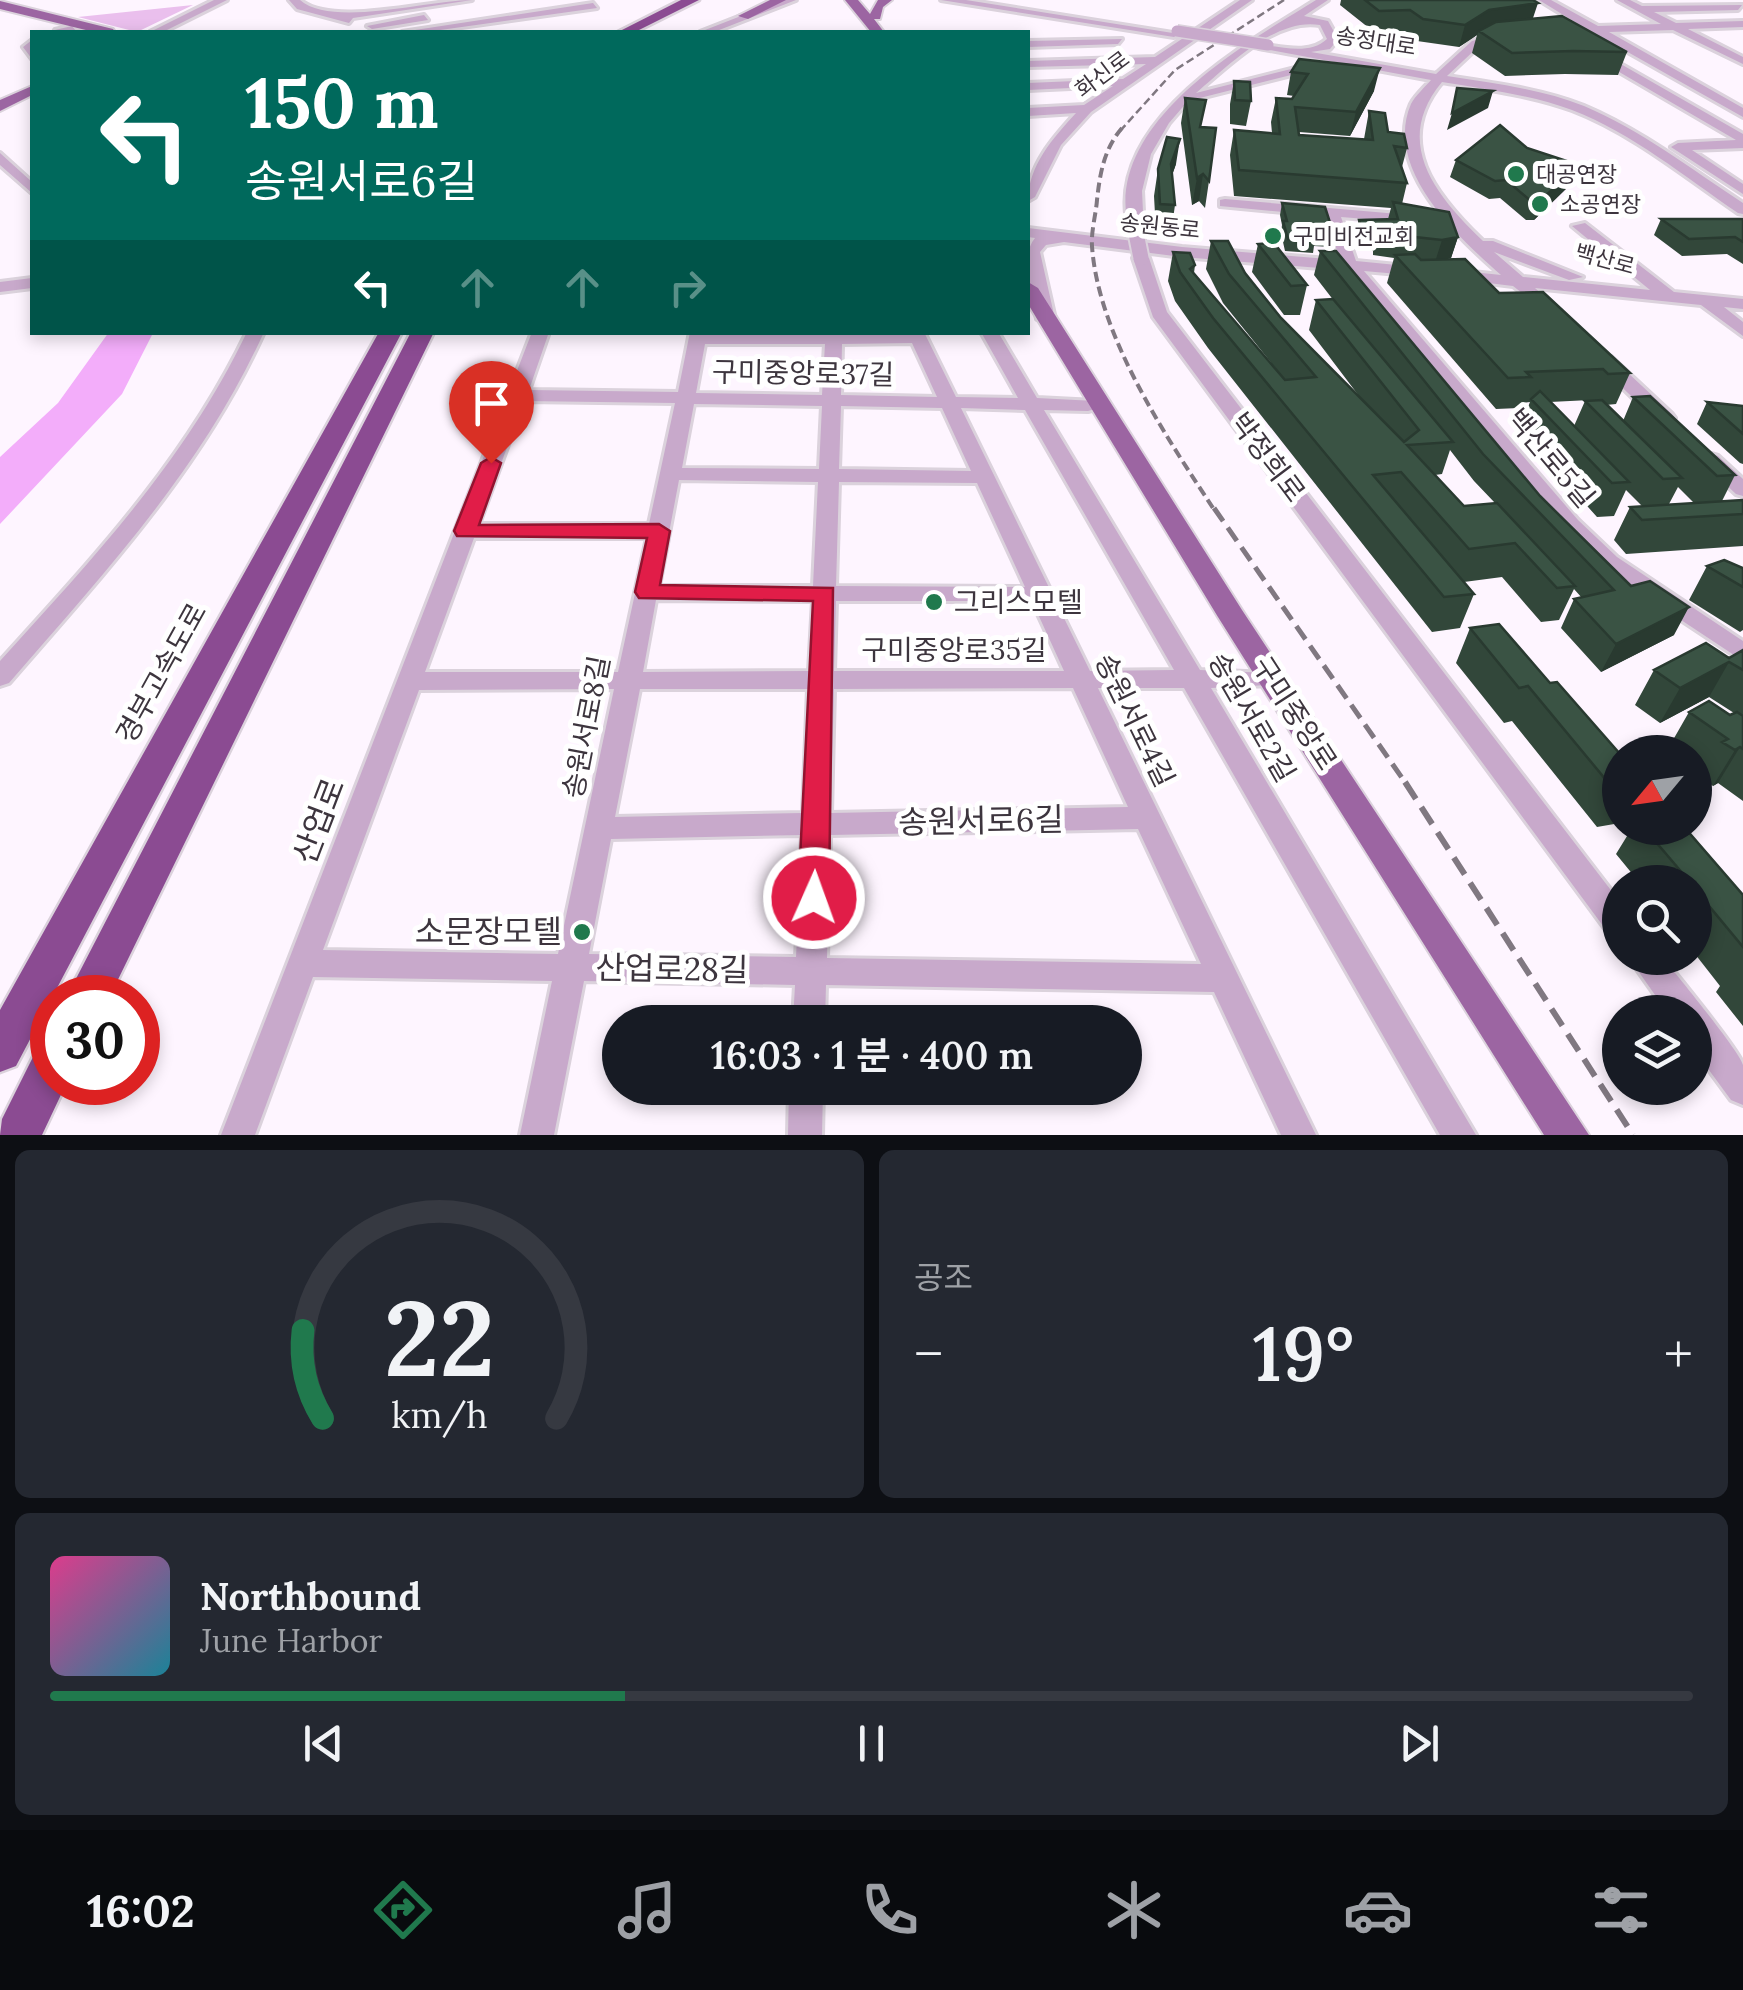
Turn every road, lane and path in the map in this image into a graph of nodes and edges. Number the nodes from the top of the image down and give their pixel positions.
1 (212, 0) edge
2 (222, 0) edge
3 (294, 0) edge
4 (385, 0) edge
5 (468, 0) edge
6 (556, 0) edge
7 (692, 0) edge
8 (712, 0) edge
9 (886, 0) edge
10 (946, 0) edge
11 (980, 0) edge
12 (1544, 0) edge
13 (1622, 0) edge
14 (1671, 0) edge
15 (1723, 0) edge
16 (788, 1) edge
17 (852, 1) edge
18 (601, 2) edge
19 (1319, 3) edge
20 (1238, 4) edge
21 (0, 7) edge
22 (1688, 8) junction
23 (1740, 8) edge
24 (491, 9) junction
25 (1640, 9) junction
26 (310, 10) junction
27 (744, 16) joint
28 (876, 16) junction
29 (338, 17) junction
30 (1068, 18) junction
31 (502, 19) junction
32 (1291, 21) junction
33 (1325, 22) junction
34 (569, 24) dead end
35 (1743, 24) edge
36 (372, 26) junction
37 (1539, 26) edge
38 (1675, 26) junction
39 (1176, 29) junction
40 (69, 30) edge
41 (99, 30) edge
42 (148, 30) edge
43 (159, 30) edge
44 (381, 30) edge
45 (422, 30) edge
46 (512, 30) joint
47 (630, 30) edge
48 (650, 30) edge
49 (710, 30) edge
50 (876, 30) edge
51 (886, 30) edge
52 (1597, 30) junction
53 (1555, 31) junction
54 (1524, 32) edge
55 (1118, 39) junction
56 (1743, 43) edge
57 (1030, 44) edge
58 (1710, 44) junction
59 (1303, 52) junction
60 (1120, 60) junction
61 (1156, 60) junction
62 (1353, 60) junction
63 (1743, 61) edge
64 (1030, 64) edge
65 (1217, 72) junction
66 (1441, 74) junction
67 (1246, 80) junction
68 (1122, 82) junction
69 (1201, 82) junction
70 (1030, 86) edge
71 (30, 88) edge
72 (1524, 93) junction
73 (1419, 100) junction
74 (0, 102) edge
75 (1178, 102) junction
76 (1087, 110) junction
77 (1030, 112) edge
78 (1743, 112) edge
79 (1743, 142) edge
80 (1678, 147) junction
81 (0, 156) edge
82 (30, 187) edge
83 (1743, 190) edge
84 (1030, 192) edge
85 (1225, 203) dead end
86 (1743, 210) edge
87 (1332, 213) junction
88 (1030, 223) edge
89 (1459, 225) junction
90 (1580, 226) dead end
91 (1030, 232) edge
92 (1068, 237) junction
93 (1111, 244) junction
94 (1349, 264) junction
95 (1439, 273) junction
96 (1519, 282) junction
97 (30, 283) edge
98 (0, 287) edge
99 (1641, 294) junction
100 (1671, 298) junction
101 (1706, 302) junction
102 (1743, 304) edge
103 (1037, 313) edge
104 (1574, 330) junction
105 (1743, 331) edge
106 (255, 335) edge
107 (390, 335) edge
108 (421, 335) edge
109 (540, 335) edge
110 (991, 335) edge
111 (698, 336) edge
112 (834, 336) edge
113 (916, 336) edge
114 (517, 395) junction
115 (686, 398) junction
116 (831, 401) junction
117 (946, 403) junction
118 (1030, 404) junction
119 (1088, 405) junction
120 (670, 474) junction
121 (829, 475) junction
122 (983, 476) junction
123 (1743, 490) edge
124 (465, 531) junction
125 (659, 531) junction
126 (647, 592) junction
127 (825, 594) junction
128 (1039, 594) junction
129 (1743, 653) edge
130 (0, 677) edge
131 (1259, 678) junction
132 (1080, 679) junction
133 (1192, 679) junction
134 (629, 680) junction
135 (822, 680) junction
136 (409, 681) junction
137 (1146, 818) junction
138 (816, 824) junction
139 (600, 828) junction
140 (1602, 900) edge
141 (302, 964) junction
142 (571, 968) junction
143 (811, 972) junction
144 (99, 975) edge
145 (1658, 975) edge
146 (1222, 978) junction
147 (1673, 995) edge
148 (810, 1005) edge
149 (1712, 1047) edge
150 (0, 1052) edge
151 (1743, 1088) edge
152 (33, 1105) edge
153 (805, 1105) edge
154 (18, 1135) edge
155 (238, 1135) edge
156 (537, 1135) edge
157 (804, 1135) edge
158 (1300, 1135) edge
159 (1459, 1135) edge
160 (1546, 1135) edge
161 (1568, 1135) edge

1 - 42 street
2 - 43 street
3 - 26 street
4 - 26 street
5 - 29 street
6 - 24 street
7 - 47 highway
8 - 48 highway
9 - 28 main road
10 - 30 street
11 - 39 street
12 - 52 street
13 - 25 street
14 - 22 street
15 - 23 street
16 - 27 main road
17 - 28 main road
17 - 50 main road
18 - 31 street
18 - 34 street
18 - 46 street
19 - 32 street, 박정희로
19 - 33 street
20 - 39 street
20 - 61 street, 화신로
21 - 40 main road
21 - 41 main road
22 - 23 street
22 - 25 street
24 - 31 street
24 - 36 street
25 - 38 street
26 - 29 street
27 - 49 street
28 - 51 main road
29 - 36 street
30 - 39 street
30 - 55 street
31 - 45 street
31 - 46 street
32 - 33 street
32 - 65 street, 박정희로
33 - 59 street
33 - 62 street
35 - 38 street
36 - 44 street
37 - 53 street
38 - 52 street
38 - 58 street
39 - 55 street
39 - 59 street, 송정대로, bridge
52 - 53 street
52 - 78 street
53 - 79 street
54 - 66 street, 백산로
55 - 57 street
55 - 60 street
56 - 58 street
58 - 63 street
59 - 62 street, 송정대로
59 - 67 street
60 - 61 street
60 - 64 street
60 - 68 street
61 - 68 street, 화신로
62 - 66 street, 송정대로
62 - 67 street
65 - 67 street
65 - 69 street, 박정희로
66 - 72 street, 송정대로
66 - 73 street, 백산로
66 - 80 street, 송정대로
67 - 69 street
67 - 75 street
68 - 70 street
68 - 76 street, 화신로
69 - 75 street, 박정희로
71 - 74 main road
72 - 73 street
72 - 86 street, 송정대로
73 - 89 street, 백산로
75 - 140 street, 박정희로, bridge
76 - 77 street
76 - 84 street, 화신로
79 - 80 street
80 - 83 street, 송정대로
81 - 82 street
85 - 87 street, 백산로
87 - 89 street, 백산로
87 - 94 street
88 - 92 street
89 - 95 street
89 - 96 street, 백산로
89 - 99 street, 백산로
90 - 100 street
91 - 92 street, 송원동로
92 - 93 street, 송원동로
93 - 94 street, 송원동로
93 - 103 street
94 - 95 street, 송원동로
94 - 129 street, 백산로5길
95 - 96 street, 송원동로
95 - 104 street, 백산로
96 - 99 street, 송원동로
96 - 104 street, 백산로
97 - 98 street
99 - 100 street, 송원동로
99 - 104 street, 백산로
100 - 101 street, 송원동로
101 - 102 street, 송원동로
101 - 105 street
103 - 119 main road, 구미중앙로
103 - 161 main road, 구미중앙로
104 - 123 street, 백산로
106 - 130 street
107 - 150 highway, 경부고속도로
108 - 144 highway
109 - 114 street, 산업로
110 - 118 street, 송원서로2길
111 - 112 street
111 - 115 street, 송원서로8길
112 - 113 street
112 - 116 street
113 - 117 street, 송원서로4길
114 - 115 street, 구미중앙로37길
114 - 124 street, 산업로
115 - 116 street, 구미중앙로37길
115 - 120 street, 송원서로8길
116 - 117 street, 구미중앙로37길
116 - 121 street
117 - 118 street, 구미중앙로37길
117 - 122 street, 송원서로4길
118 - 119 street, 구미중앙로37길
118 - 133 street, 송원서로2길
119 - 131 main road, 구미중앙로
120 - 121 street
120 - 125 street, 송원서로8길
121 - 122 street
121 - 127 street
122 - 128 street, 송원서로4길
124 - 125 street
124 - 136 street, 산업로
125 - 126 street, 송원서로8길
126 - 127 street
126 - 134 street, 송원서로8길
127 - 128 street
127 - 135 street
128 - 132 street, 송원서로4길
131 - 133 street, 구미중앙로35길
131 - 160 main road, 구미중앙로
132 - 133 street, 구미중앙로35길
132 - 135 street, 구미중앙로35길
132 - 137 street, 송원서로4길
133 - 159 street, 송원서로2길
134 - 135 street, 구미중앙로35길
134 - 136 street, 구미중앙로35길
134 - 139 street, 송원서로8길
135 - 138 street
136 - 141 street, 산업로
137 - 138 street, 송원서로6길
137 - 146 street, 송원서로4길
138 - 139 street, 송원서로6길
138 - 143 street
139 - 142 street, 송원서로8길
141 - 142 street, 산업로28길
141 - 155 street, 산업로
142 - 143 street, 산업로28길
142 - 156 street, 송원서로8길
143 - 146 street, 산업로28길
143 - 148 street
145 - 147 street
146 - 158 street, 송원서로4길
149 - 151 street
152 - 154 highway
153 - 157 street

